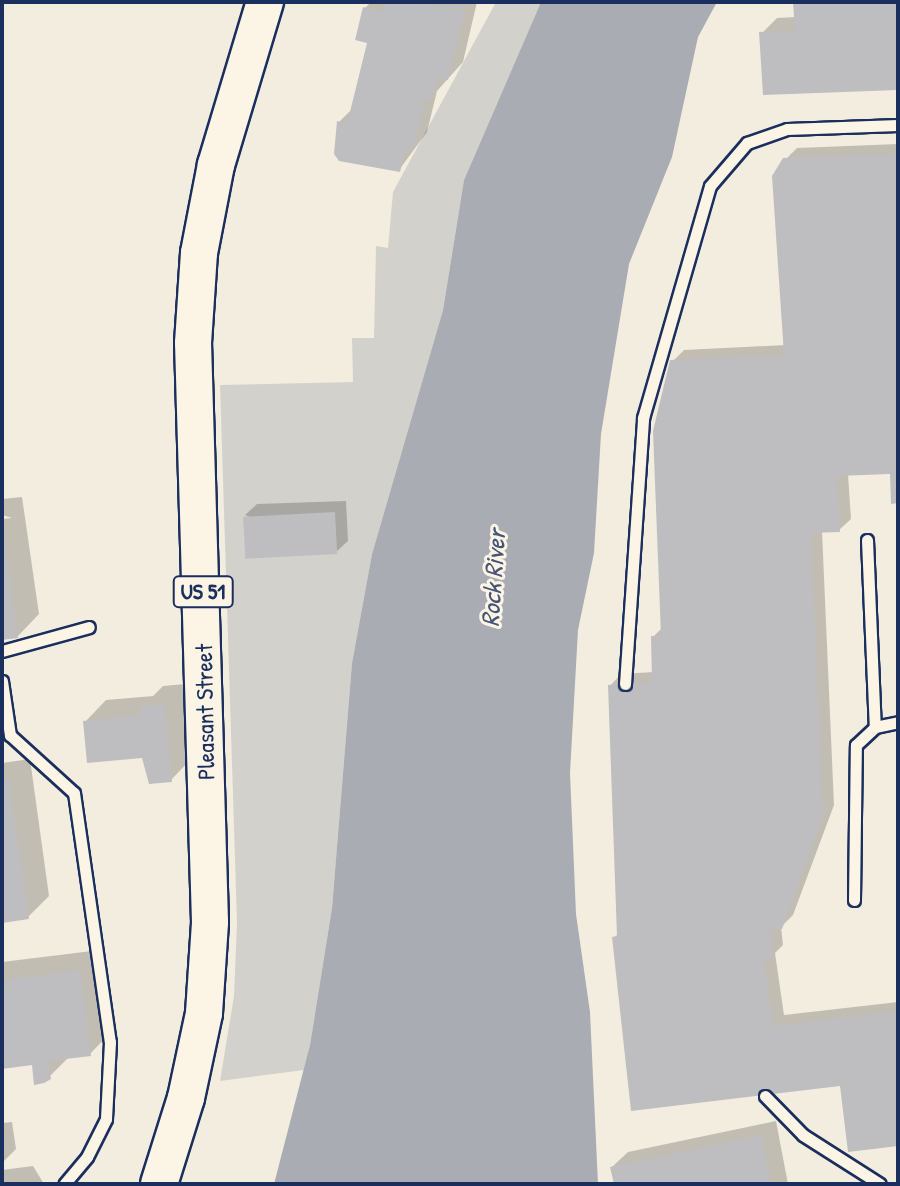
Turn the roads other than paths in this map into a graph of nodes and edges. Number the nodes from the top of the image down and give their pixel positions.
1 (265, 2) edge
2 (898, 125) edge
3 (867, 540) dead end
4 (89, 627) dead end
5 (2, 651) edge
6 (2, 681) edge
7 (625, 684) dead end
8 (898, 722) edge
9 (875, 727) junction
10 (854, 900) dead end
11 (765, 1096) dead end
12 (64, 1184) edge
13 (159, 1184) edge
14 (880, 1184) edge

1 - 13 main road, Pleasant Street / US 51
2 - 7 lane
3 - 9 lane
4 - 5 lane
6 - 12 lane
8 - 9 lane
9 - 10 lane
11 - 14 lane

